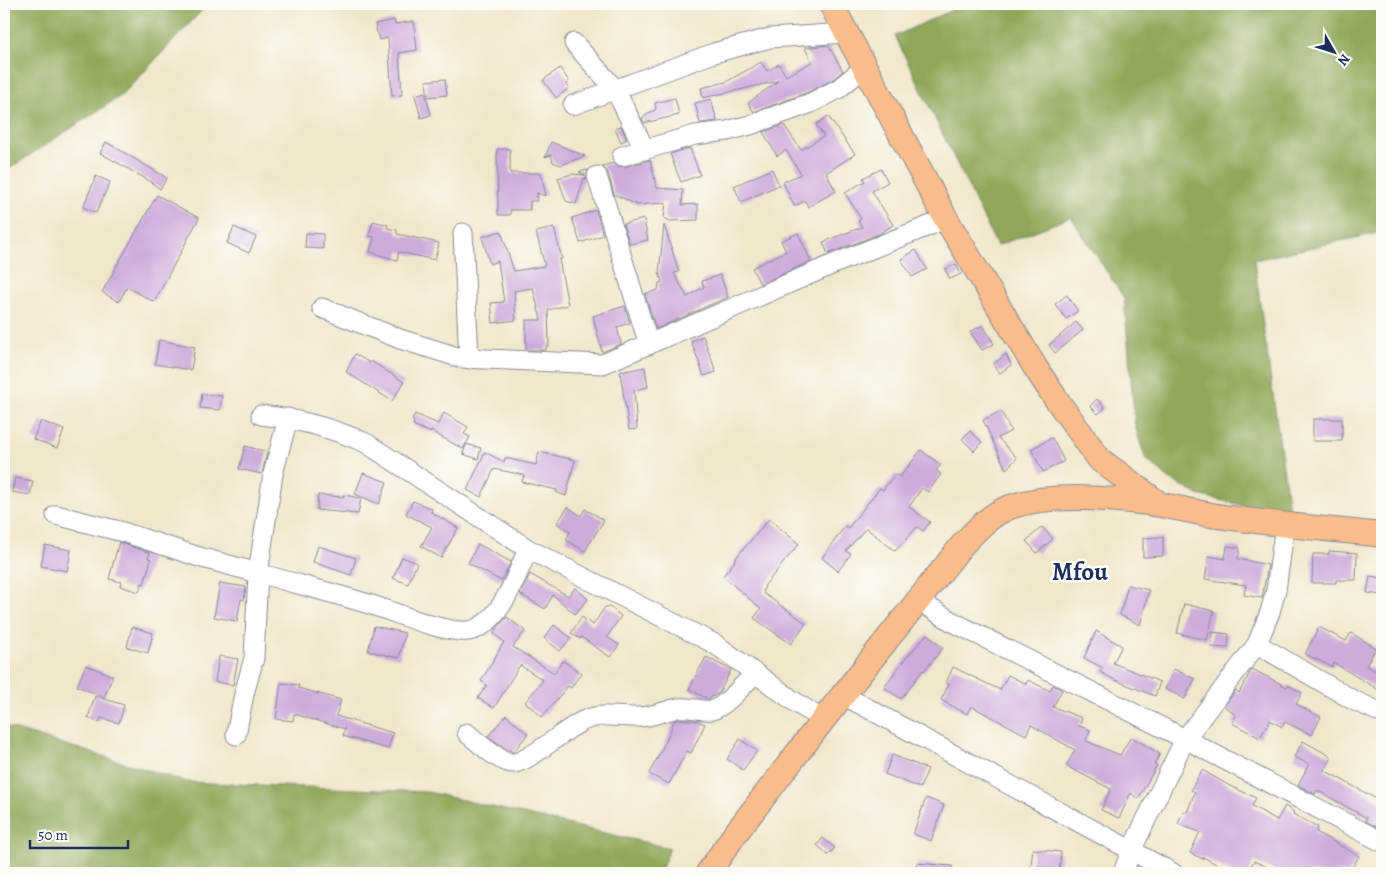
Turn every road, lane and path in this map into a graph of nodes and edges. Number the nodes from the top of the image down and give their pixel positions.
1 (831, 4) edge
2 (846, 33) junction
3 (574, 43) dead end
4 (865, 67) junction
5 (615, 89) junction
6 (573, 105) dead end
7 (645, 150) junction
8 (622, 156) dead end
9 (597, 176) dead end
10 (946, 218) junction
11 (463, 233) dead end
12 (322, 308) dead end
13 (650, 345) junction
14 (469, 358) junction
15 (261, 415) dead end
16 (288, 418) junction
17 (1100, 460) junction
18 (1090, 498) junction
19 (1161, 505) junction
20 (56, 515) dead end
21 (1285, 525) junction
22 (1382, 535) edge
23 (528, 549) junction
24 (258, 573) junction
25 (919, 601) junction
26 (1257, 644) junction
27 (755, 673) junction
28 (843, 695) junction
29 (1382, 713) edge
30 (823, 720) junction
31 (467, 734) dead end
32 (236, 735) dead end
33 (1185, 739) junction
34 (1382, 842) edge
35 (1131, 851) junction
36 (708, 873) edge
37 (1123, 873) edge
38 (1173, 873) edge

1 - 2 main road
2 - 4 main road
2 - 5 street
3 - 5 street
4 - 7 street
4 - 10 main road
5 - 6 street
5 - 7 street
7 - 8 street
9 - 13 street
10 - 13 street
10 - 17 main road
11 - 14 street
12 - 14 street
13 - 14 street
15 - 16 street
16 - 23 street
16 - 24 street
17 - 18 main road
17 - 19 main road
18 - 19 main road
18 - 25 main road
19 - 21 main road
20 - 24 street
21 - 22 main road
21 - 26 street
23 - 24 street
23 - 27 street
24 - 32 street
25 - 28 main road
25 - 33 street
26 - 29 street
26 - 33 street
27 - 30 street
27 - 31 street
28 - 30 main road
28 - 35 street
30 - 36 main road
33 - 34 street
33 - 35 street
35 - 37 street
35 - 38 street

